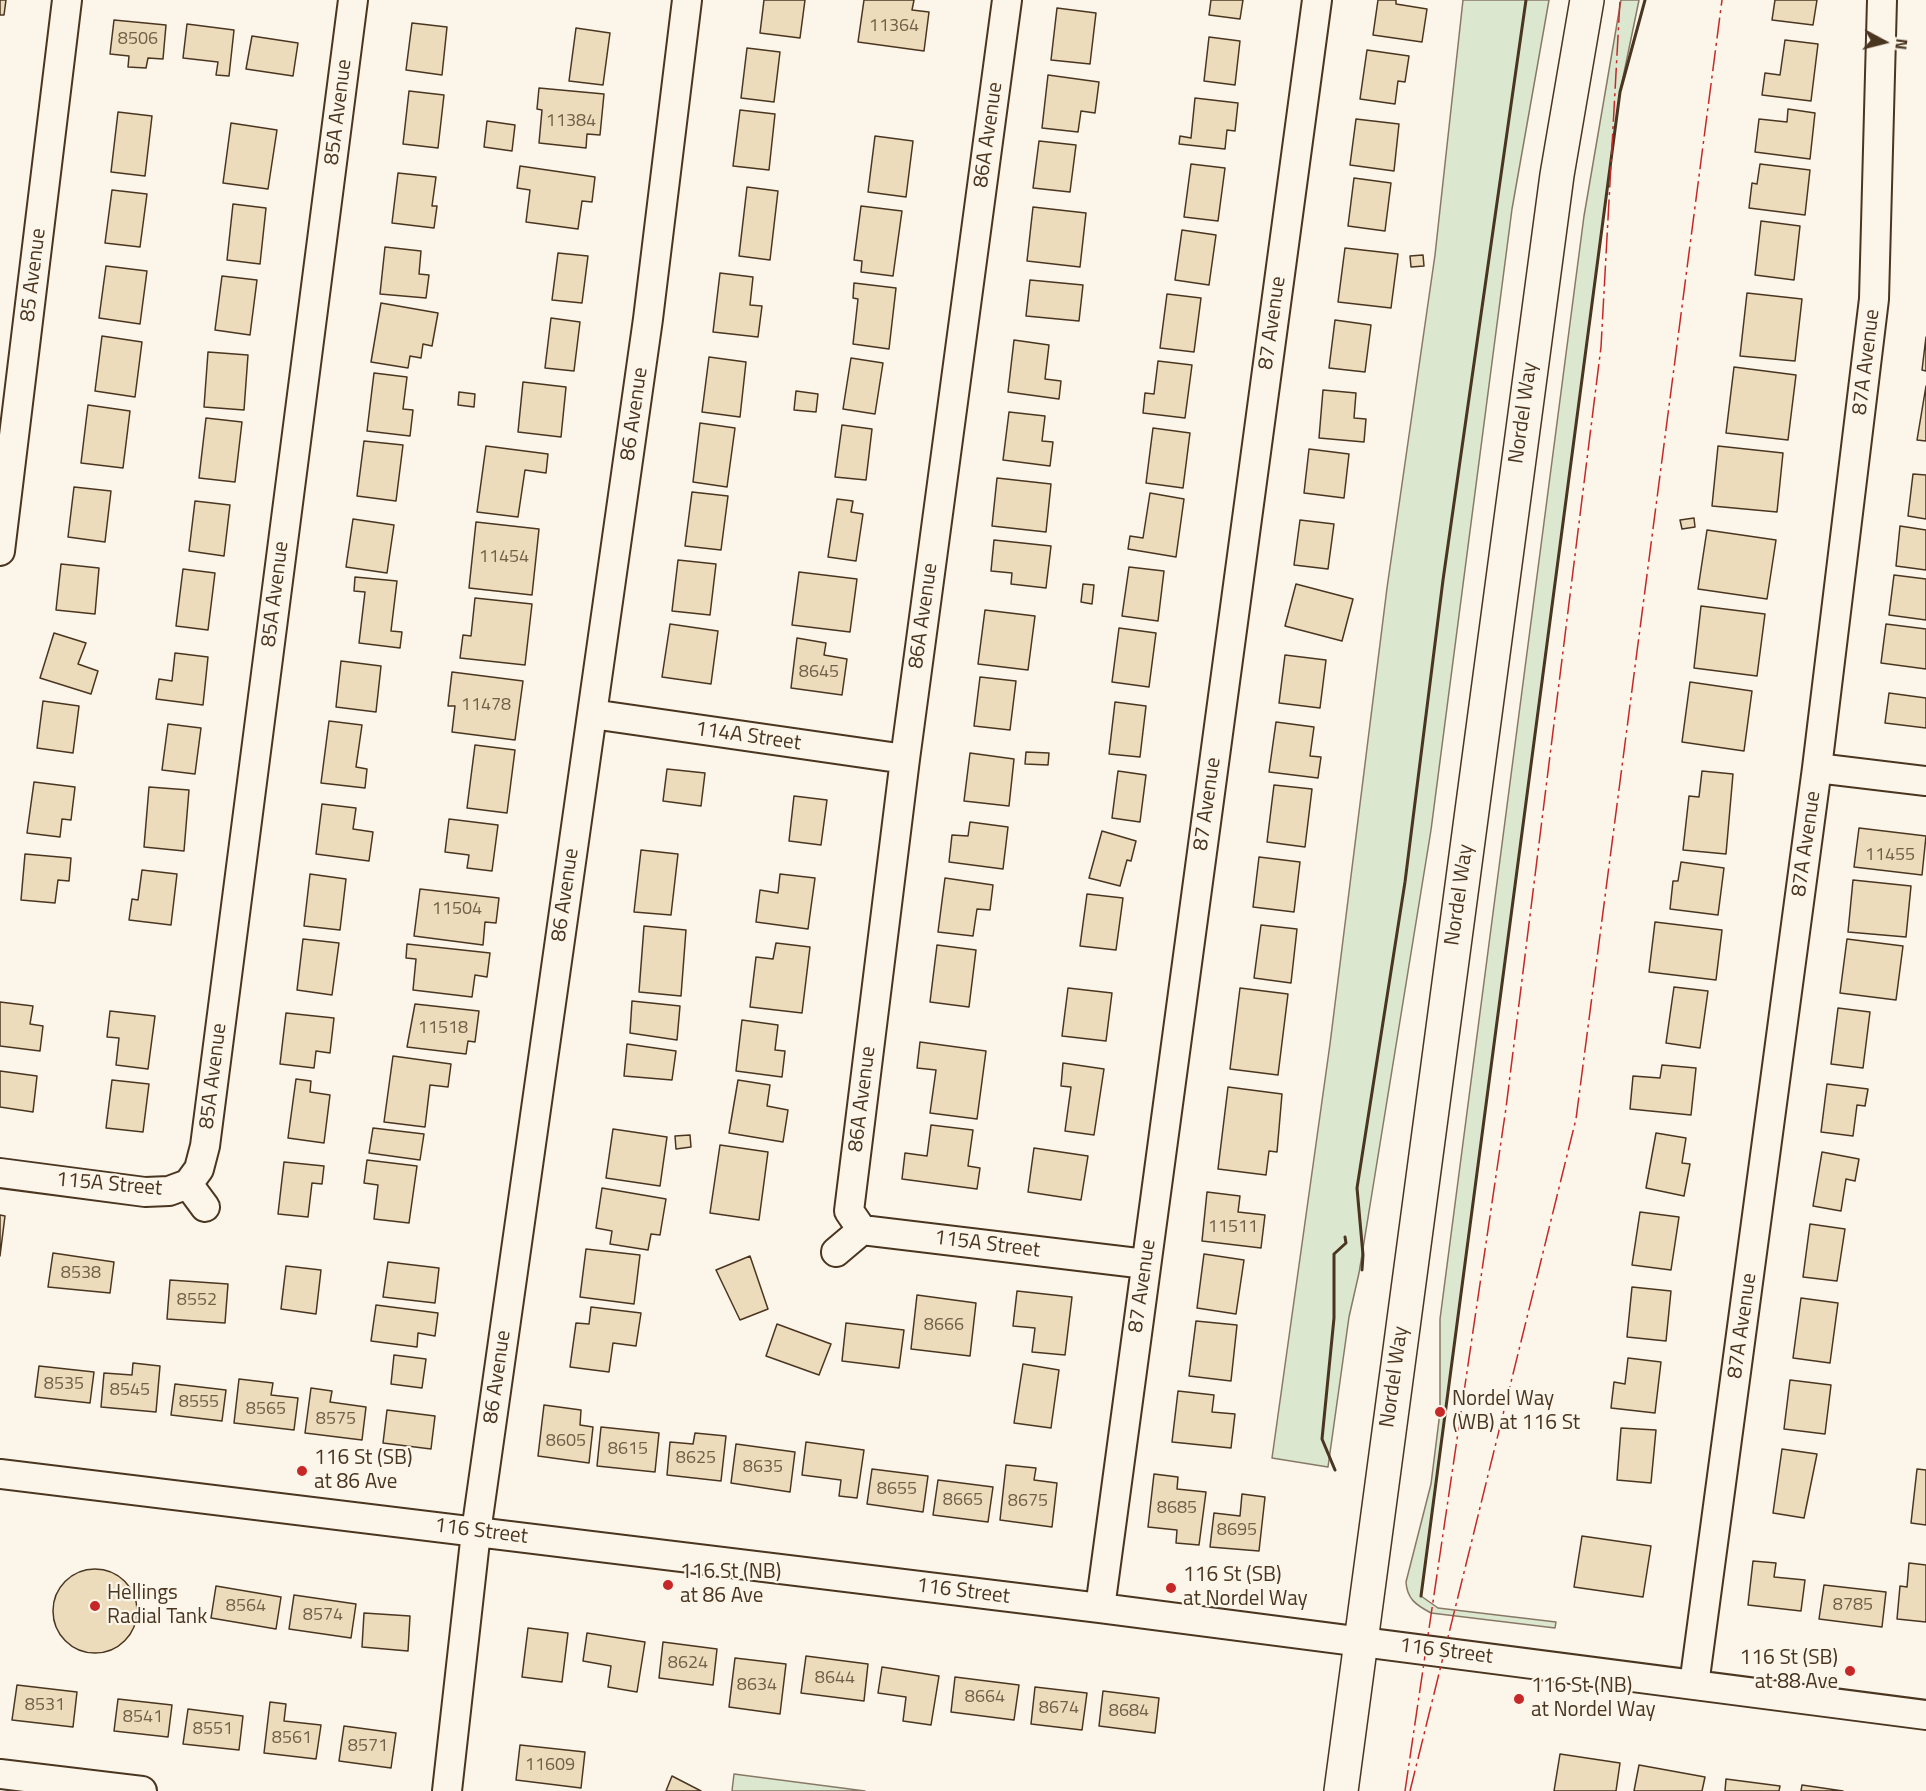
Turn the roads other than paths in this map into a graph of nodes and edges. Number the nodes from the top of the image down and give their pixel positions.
1 (67, 0) edge
2 (353, 0) edge
3 (687, 0) edge
4 (1007, 0) edge
5 (1317, 0) edge
6 (1587, 0) edge
7 (1882, 0) edge
8 (0, 551) edge
9 (592, 714) junction
10 (905, 759) junction
11 (1817, 768) junction
12 (1926, 781) edge
13 (0, 1173) edge
14 (188, 1184) junction
15 (205, 1207) dead end
16 (862, 1230) junction
17 (836, 1252) dead end
18 (1146, 1264) junction
19 (0, 1474) edge
20 (476, 1532) junction
21 (1100, 1608) junction
22 (1360, 1641) junction
23 (1694, 1685) junction
24 (1926, 1715) edge
25 (0, 1774) edge
26 (142, 1791) edge
27 (447, 1791) edge
28 (1341, 1791) edge

1 - 8 street, 85 Avenue
2 - 14 street, 85A Avenue
3 - 9 street, 86 Avenue
4 - 10 street, 86A Avenue
5 - 18 street, 87 Avenue
6 - 22 main road, Nordel Way
7 - 11 street, 87A Avenue
9 - 10 street, 114A Street
9 - 20 street, 86 Avenue
10 - 16 street, 86A Avenue
11 - 12 street
11 - 23 street, 87A Avenue
13 - 14 street, 115A Street
14 - 15 street, 115A Street
16 - 17 street
16 - 18 street, 115A Street
18 - 21 street, 87 Avenue
19 - 20 street, 116 Street
20 - 21 street, 116 Street
20 - 27 street, 86 Avenue
21 - 22 street, 116 Street
22 - 23 street, 116 Street
22 - 28 main road, Nordel Way
23 - 24 street, 116 Street
25 - 26 street

